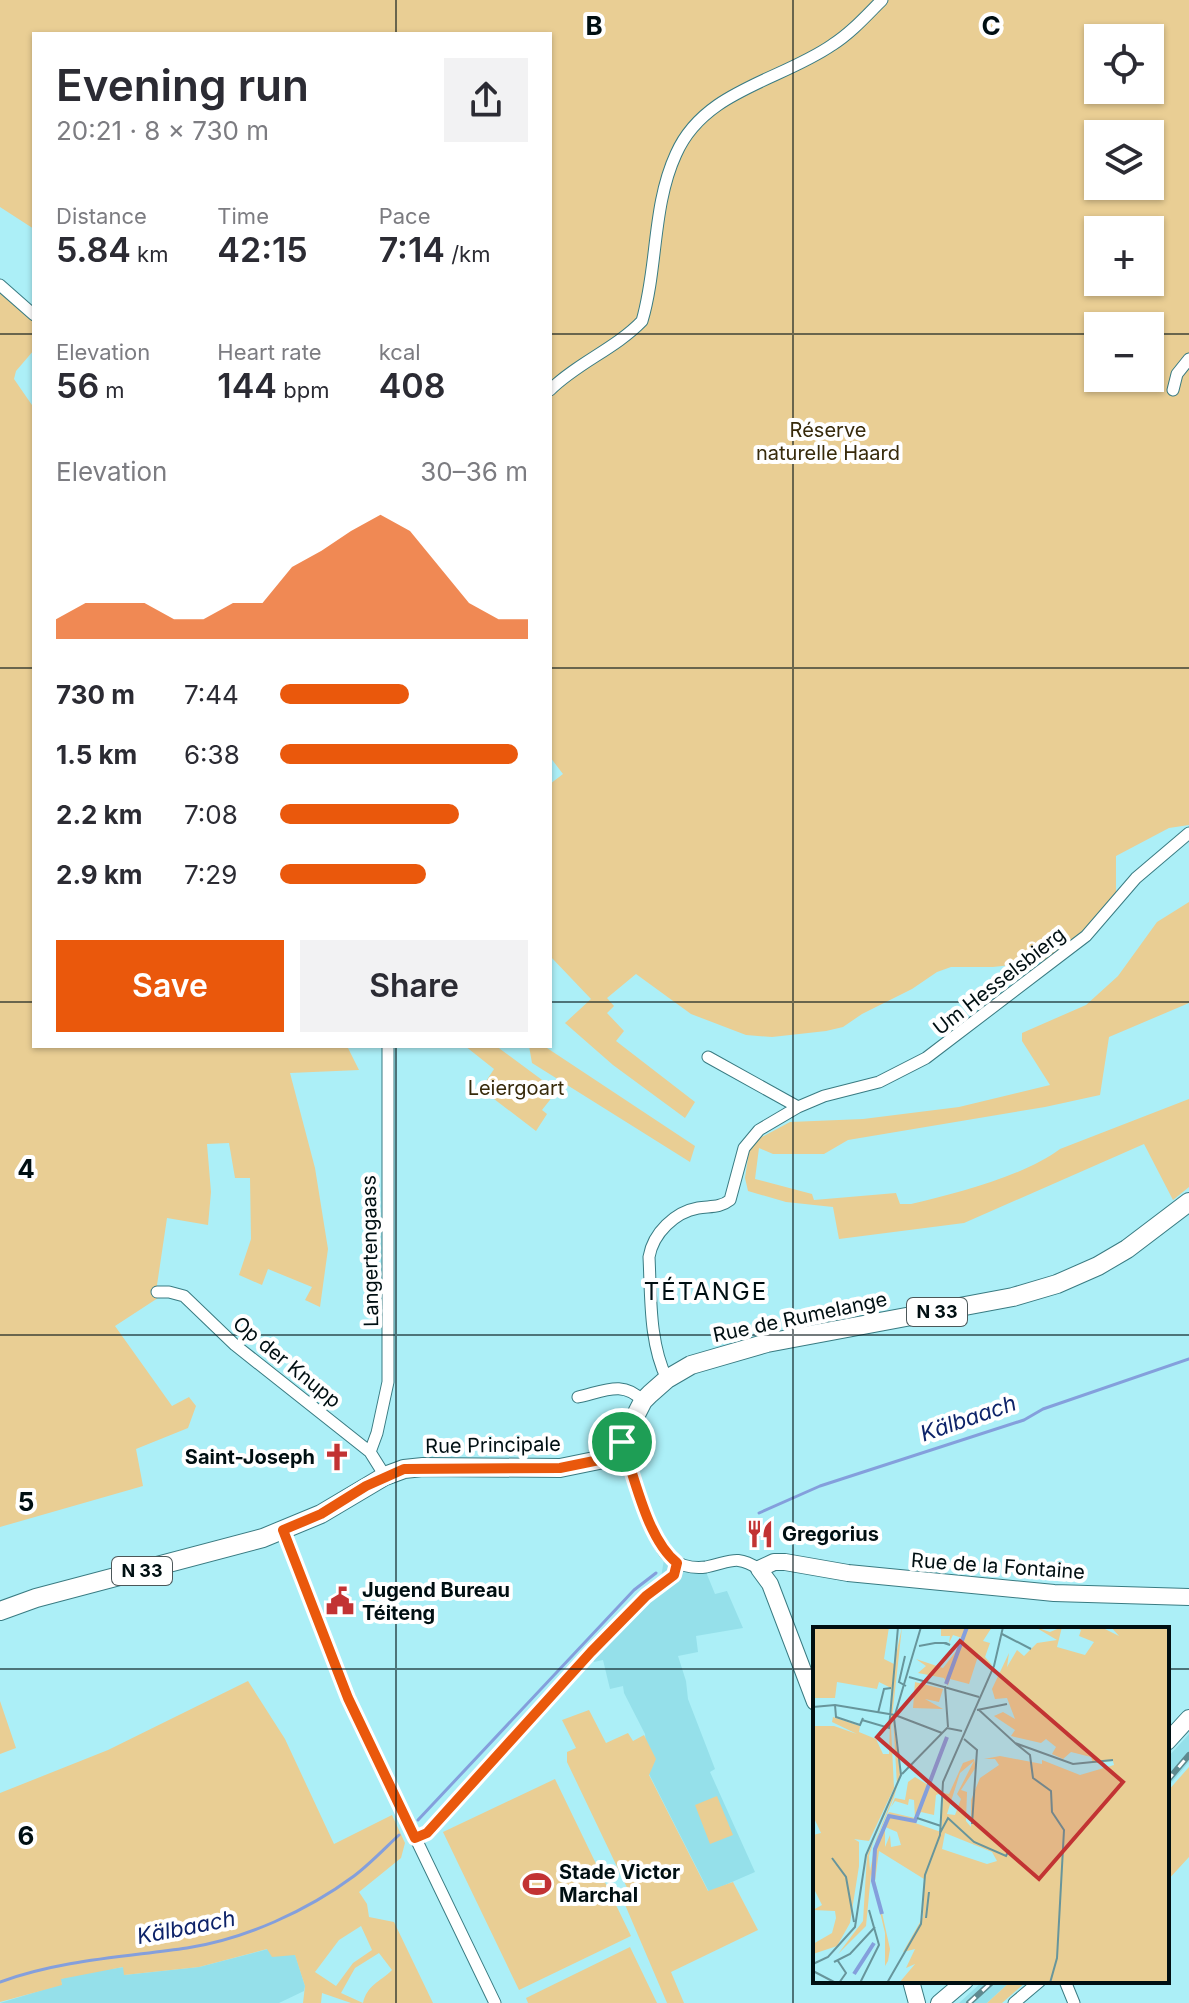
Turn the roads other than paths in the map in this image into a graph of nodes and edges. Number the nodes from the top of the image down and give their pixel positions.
1 (882, 0) edge
2 (0, 285) edge
3 (32, 313) edge
4 (1189, 359) edge
5 (552, 388) edge
6 (1173, 390) dead end
7 (1189, 833) edge
8 (388, 1048) edge
9 (708, 1057) dead end
10 (798, 1107) junction
11 (1189, 1202) edge
12 (157, 1292) dead end
13 (667, 1379) junction
14 (578, 1397) dead end
15 (643, 1401) junction
16 (622, 1442) junction
17 (370, 1452) junction
18 (385, 1476) junction
19 (283, 1530) junction
20 (677, 1563) junction
21 (759, 1569) junction
22 (1189, 1597) edge
23 (0, 1611) edge
24 (813, 1697) edge
25 (1189, 1718) edge
26 (1169, 1740) edge
27 (415, 1838) junction
28 (912, 1983) edge
29 (963, 1983) edge
30 (1038, 1983) edge
31 (1066, 1983) edge
32 (495, 2003) edge
33 (917, 2003) edge
34 (939, 2003) edge
35 (1014, 2003) edge
36 (1074, 2003) edge

1 - 5 street
2 - 3 street
4 - 6 street
7 - 10 street, Um Hesselsbierg
8 - 17 street, Langertengaass
9 - 10 street
10 - 13 street, Um Hesselsbierg
11 - 13 main road, Rue de Rumelange / N 33
12 - 17 street, Op der Knupp
13 - 15 main road, Rue de Rumelange / N 33
14 - 15 street
15 - 16 main road, Rue de Rumelange / N 33
16 - 18 main road, Rue Principale / N 33
16 - 20 street
17 - 18 street, Op der Knupp
18 - 19 main road, Rue Principale / N 33
19 - 23 main road, Rue Principale / N 33
19 - 27 street
20 - 21 street
20 - 27 street
21 - 22 street, Rue de la Fontaine
21 - 24 street
25 - 26 street
27 - 32 street
28 - 33 street
29 - 34 street
30 - 35 street
31 - 36 street

